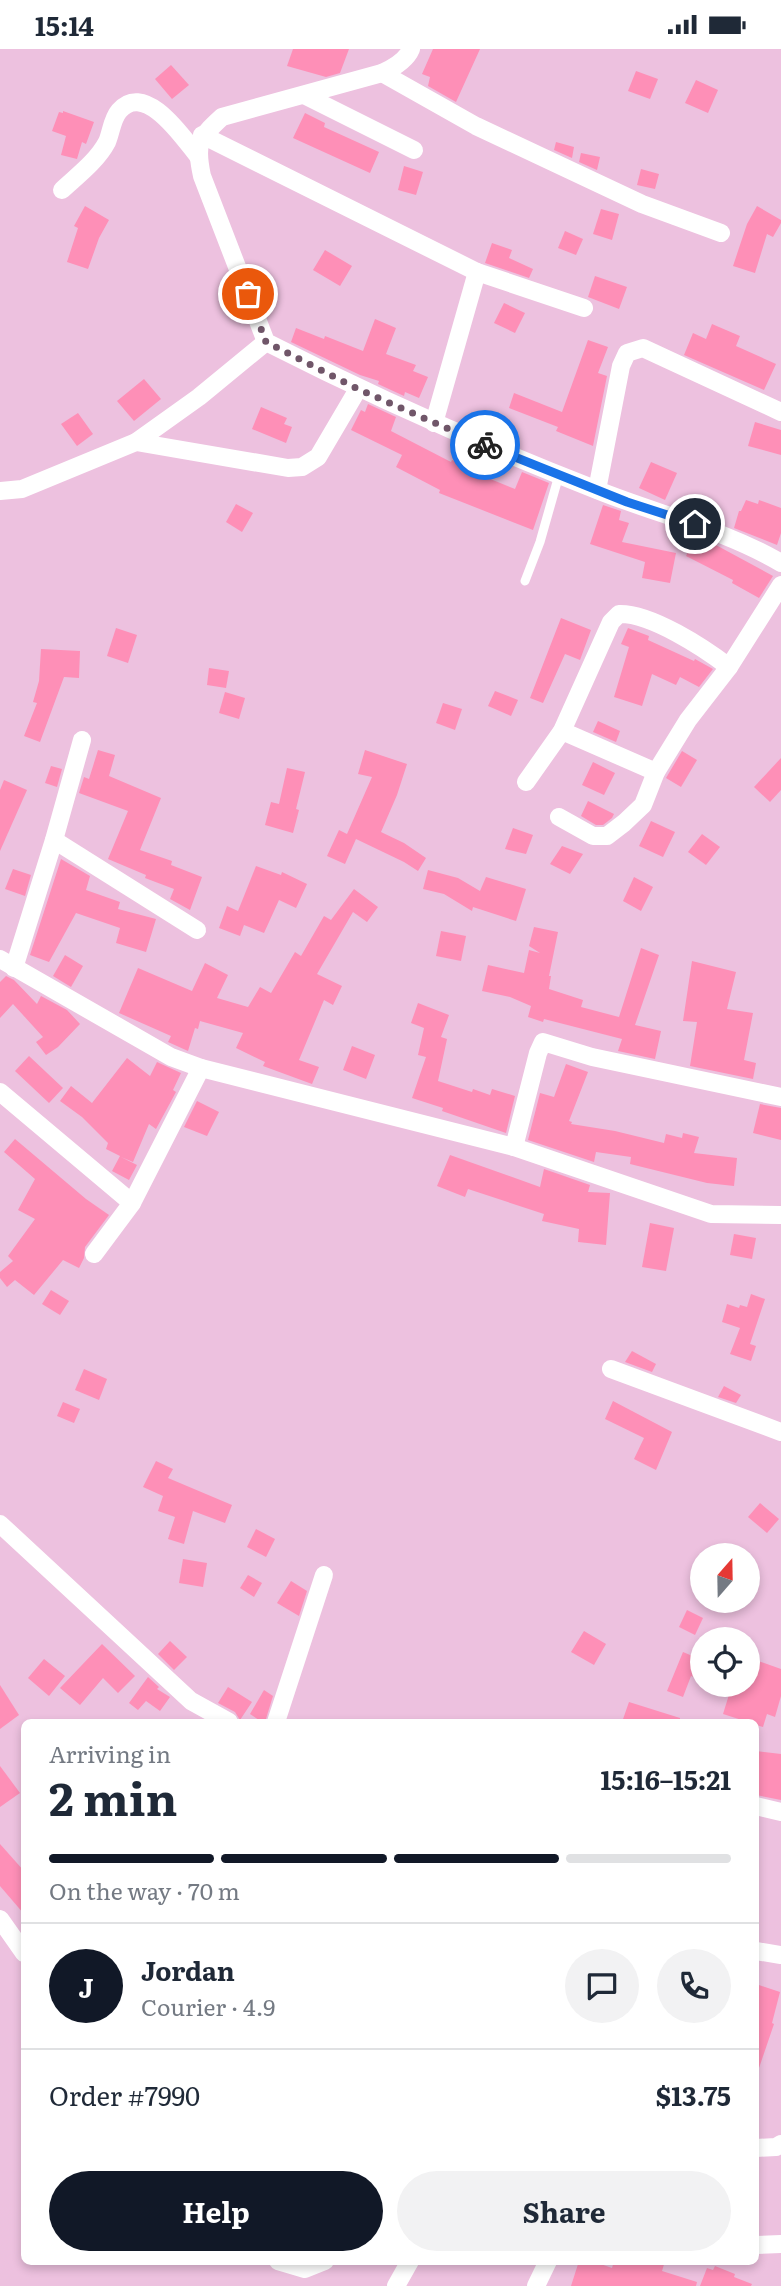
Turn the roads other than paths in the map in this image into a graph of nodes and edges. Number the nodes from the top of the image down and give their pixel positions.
1 (411, 49) edge
2 (382, 73) junction
3 (304, 95) junction
4 (202, 135) junction
5 (414, 150) dead end
6 (198, 156) junction
7 (62, 190) dead end
8 (721, 233) dead end
9 (477, 272) junction
10 (584, 308) dead end
11 (266, 342) junction
12 (358, 389) junction
13 (781, 412) edge
14 (434, 423) junction
15 (136, 442) junction
16 (559, 475) junction
17 (597, 490) junction
18 (0, 491) edge
19 (781, 563) edge
20 (525, 581) dead end
21 (781, 585) edge
22 (729, 667) junction
23 (562, 731) junction
24 (82, 740) dead end
25 (656, 772) junction
26 (526, 782) dead end
27 (559, 817) dead end
28 (54, 840) junction
29 (198, 930) dead end
30 (7, 963) edge
31 (201, 1068) junction
32 (0, 1092) edge
33 (781, 1097) edge
34 (514, 1147) junction
35 (132, 1203) junction
36 (781, 1215) edge
37 (94, 1254) dead end
38 (611, 1369) dead end
39 (781, 1432) edge
40 (0, 1524) edge
41 (324, 1575) dead end
42 (224, 1719) edge
43 (277, 1719) edge
44 (759, 1807) edge
45 (781, 1812) edge
46 (0, 1919) edge
47 (21, 1949) edge
48 (759, 1951) edge
49 (781, 1955) edge
50 (781, 2144) edge
51 (759, 2148) edge
52 (781, 2244) edge
53 (759, 2245) edge
54 (292, 2265) edge
55 (315, 2265) edge
56 (408, 2265) edge
57 (546, 2265) edge
58 (396, 2286) edge
59 (536, 2286) edge

1 - 2 street
2 - 3 street
2 - 8 street
3 - 4 street
3 - 5 street
4 - 6 street
4 - 9 street
6 - 7 street
6 - 11 street
9 - 10 street
9 - 14 street
11 - 12 street
11 - 15 street
12 - 14 street
12 - 15 street
13 - 17 street
14 - 16 street
15 - 18 street
16 - 17 street
16 - 20 lane
17 - 19 street
21 - 22 street
22 - 23 street
22 - 25 street
23 - 25 street
23 - 26 street
24 - 28 street
25 - 27 street
28 - 29 street
28 - 30 street
30 - 31 street
31 - 34 street
31 - 35 street
32 - 35 street
33 - 34 street
34 - 36 street
35 - 37 street
38 - 39 street
40 - 42 street
41 - 43 street
44 - 45 street
46 - 47 street
48 - 49 street
50 - 51 street
52 - 53 street
54 - 55 street
56 - 58 street
57 - 59 street

